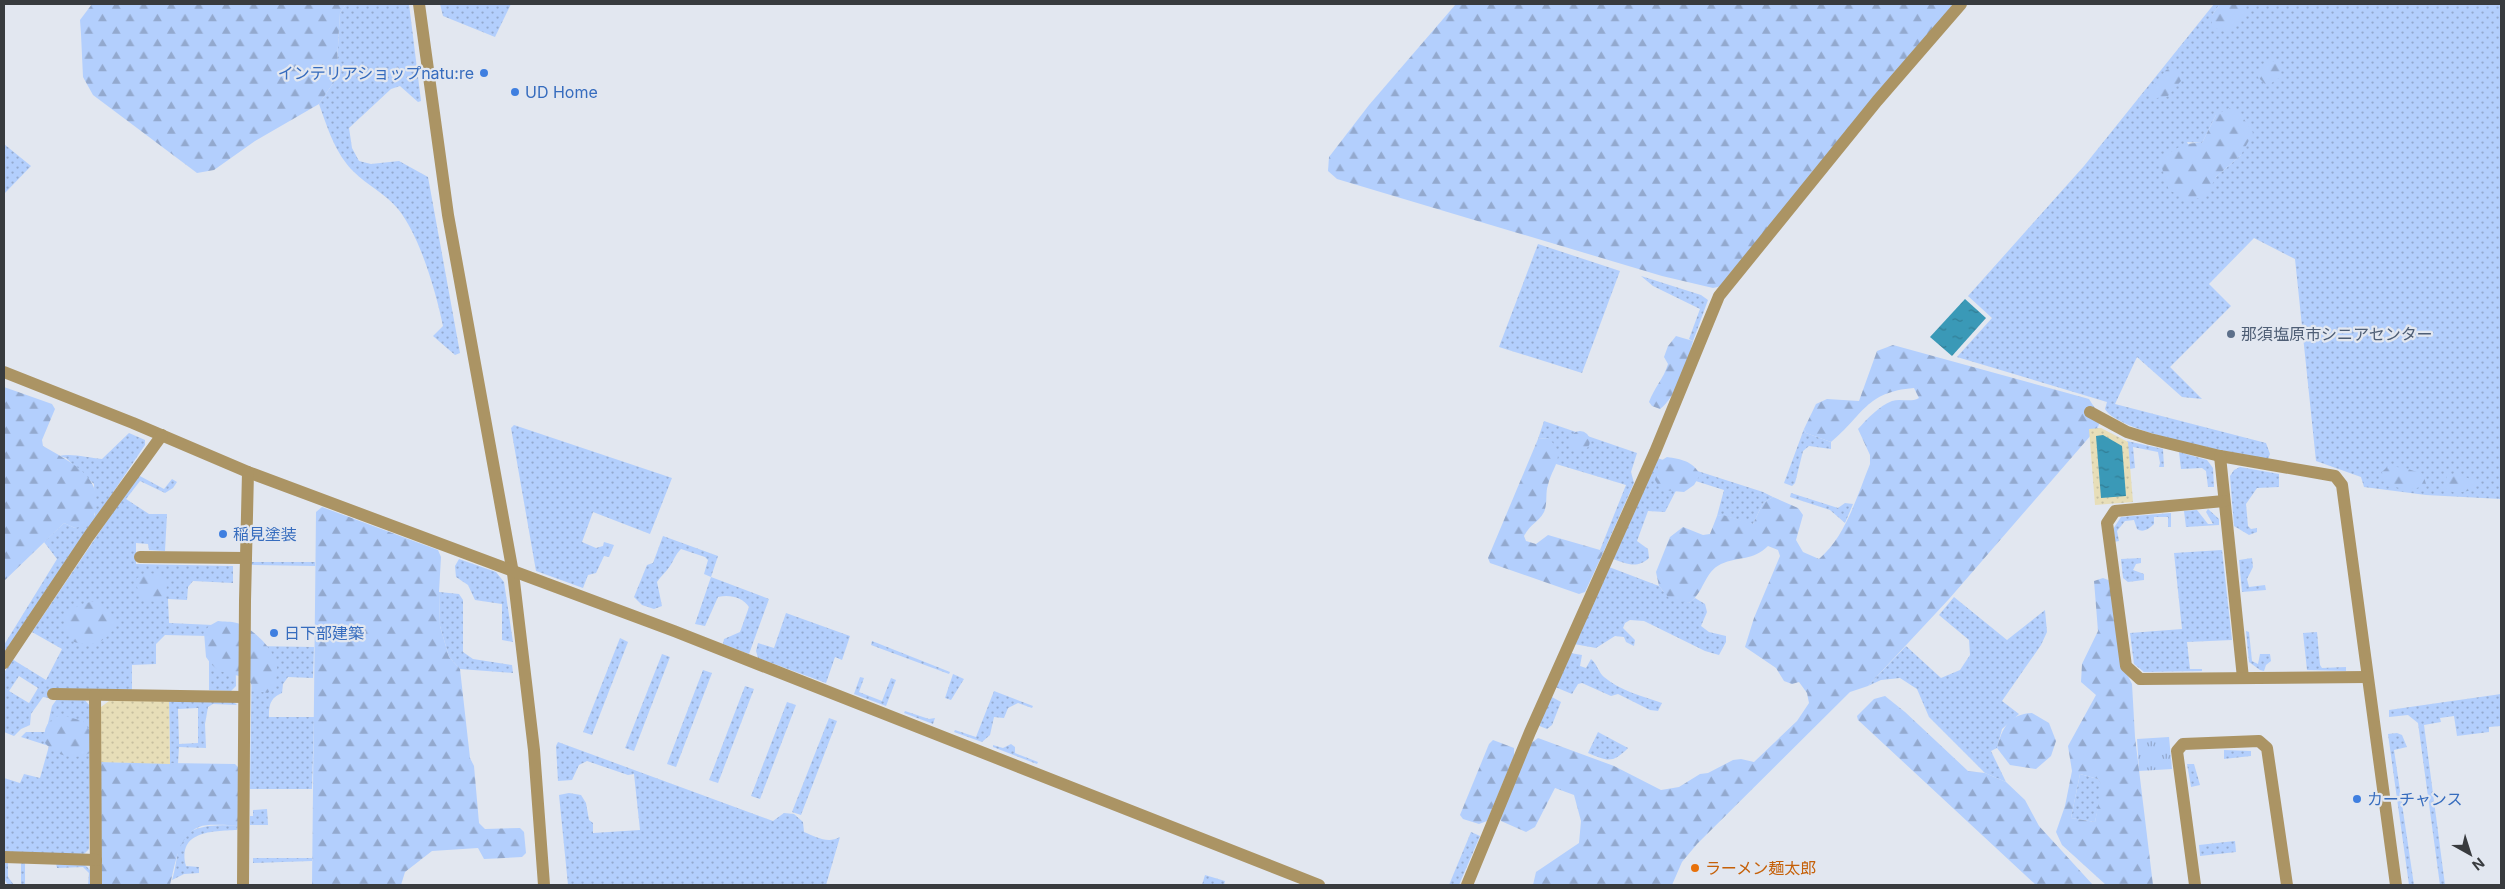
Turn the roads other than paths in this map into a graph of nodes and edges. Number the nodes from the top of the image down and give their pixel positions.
1 (419, 4) edge
2 (1961, 4) edge
3 (4, 372) edge
4 (2090, 412) dead end
5 (162, 435) junction
6 (2220, 456) junction
7 (248, 472) junction
8 (2224, 501) junction
9 (140, 557) dead end
10 (246, 558) junction
11 (513, 573) junction
12 (4, 663) edge
13 (2367, 677) junction
14 (2243, 678) junction
15 (53, 694) dead end
16 (95, 695) junction
17 (244, 697) junction
18 (4, 857) edge
19 (96, 860) junction
20 (96, 885) edge
21 (243, 885) edge
22 (544, 885) edge
23 (1319, 885) edge
24 (1467, 885) edge
25 (2195, 885) edge
26 (2287, 885) edge
27 (2396, 885) edge

1 - 11 street
2 - 24 street
3 - 5 street
4 - 6 street
5 - 7 street
5 - 12 street
6 - 8 street
6 - 13 street
7 - 10 street
7 - 11 street
8 - 14 street
8 - 14 street
9 - 10 street
10 - 17 street
11 - 22 street
11 - 23 street
13 - 14 street
13 - 27 street
15 - 16 street
16 - 17 street
16 - 19 street
17 - 21 street
18 - 19 street
19 - 20 street
25 - 26 street

